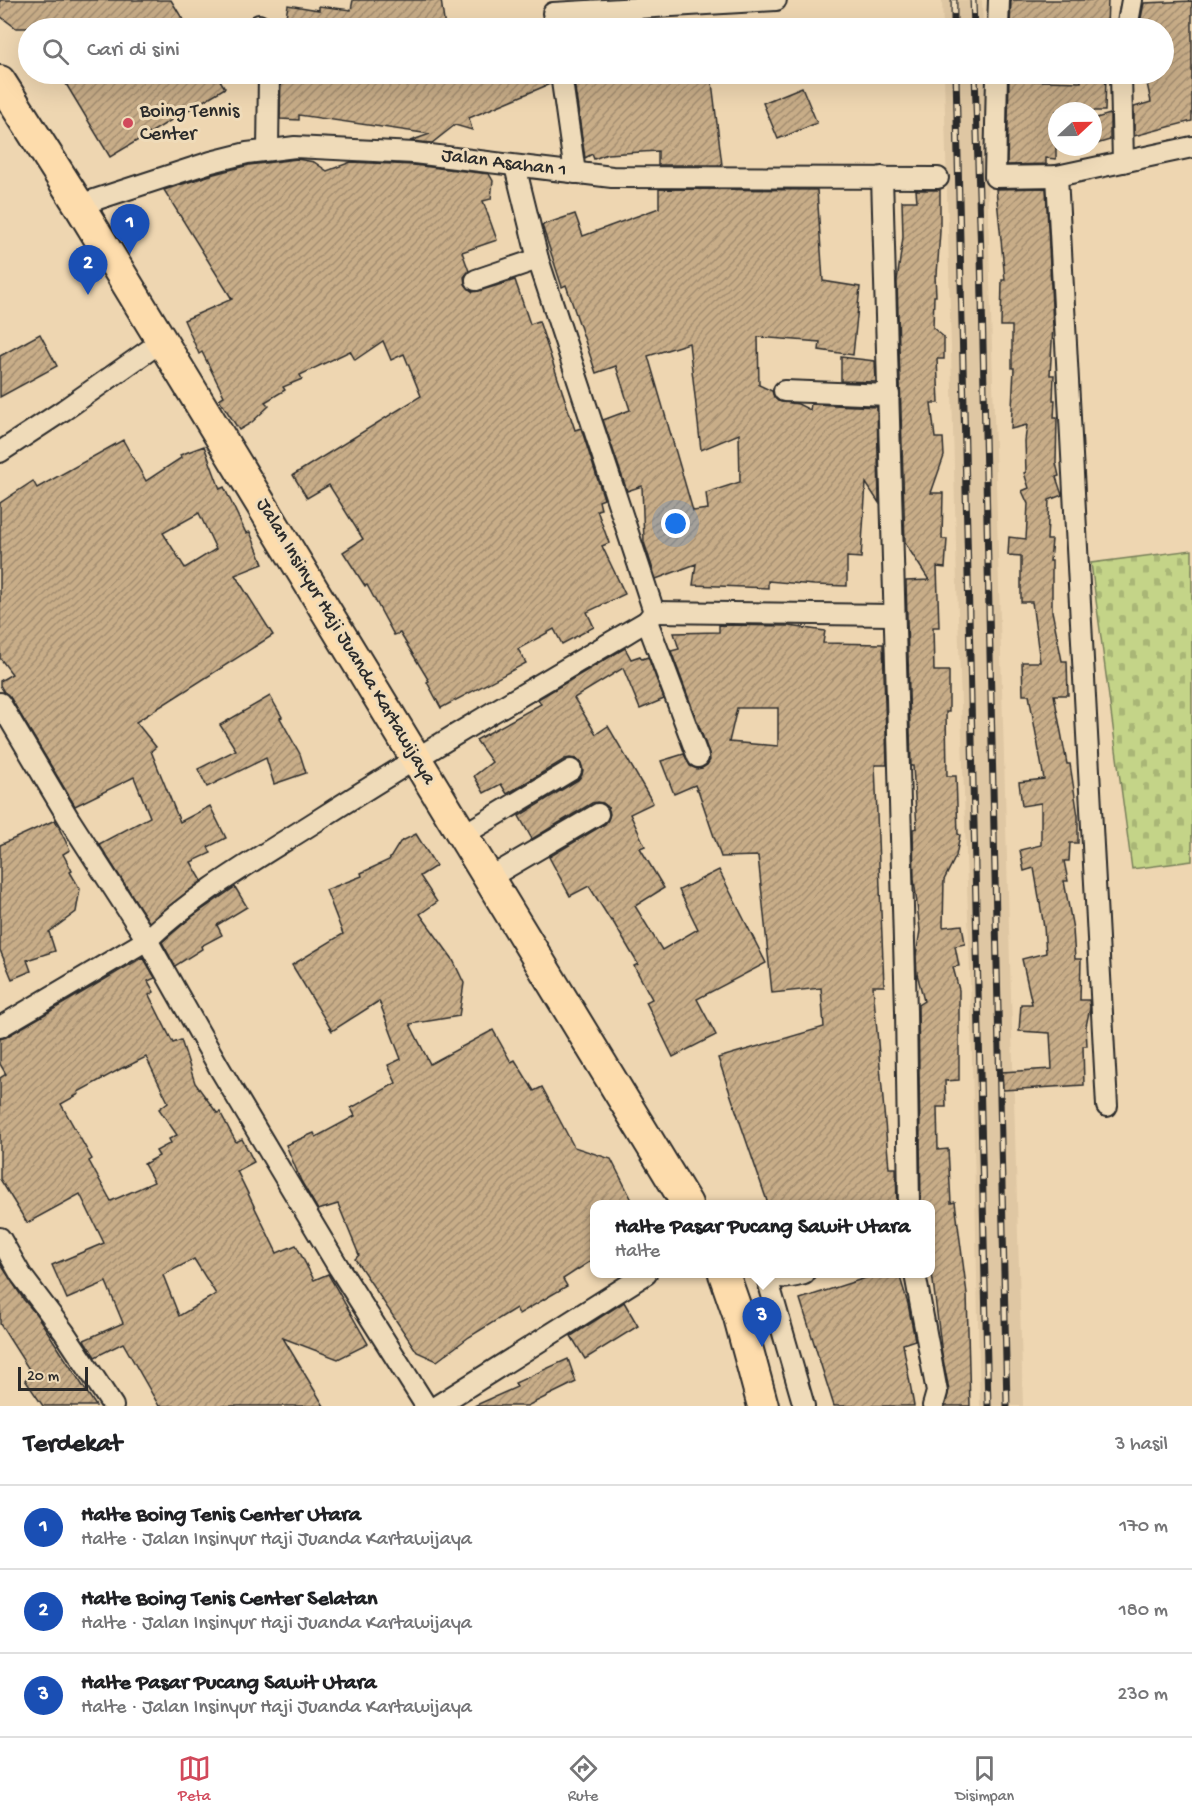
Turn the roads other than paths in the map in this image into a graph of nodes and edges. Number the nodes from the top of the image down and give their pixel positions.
1 (776, 0) edge
2 (999, 0) edge
3 (1132, 0) edge
4 (553, 14) edge
5 (998, 18) edge
6 (1129, 18) edge
7 (0, 81) edge
8 (269, 84) edge
9 (562, 84) edge
10 (997, 84) edge
11 (1121, 84) edge
12 (1192, 147) edge
13 (268, 150) junction
14 (1124, 162) junction
15 (514, 166) junction
16 (575, 173) junction
17 (1057, 176) junction
18 (882, 177) junction
19 (938, 178) dead end
20 (79, 205) junction
21 (538, 258) junction
22 (477, 280) dead end
23 (162, 341) junction
24 (784, 392) dead end
25 (889, 395) junction
26 (0, 452) edge
27 (894, 615) junction
28 (651, 617) junction
29 (0, 703) edge
30 (698, 757) dead end
31 (415, 758) junction
32 (571, 770) dead end
33 (598, 814) dead end
34 (464, 835) junction
35 (489, 878) junction
36 (147, 940) junction
37 (0, 1027) edge
38 (1107, 1107) dead end
39 (685, 1200) edge
40 (909, 1200) edge
41 (0, 1238) edge
42 (640, 1278) edge
43 (725, 1278) edge
44 (767, 1278) edge
45 (916, 1278) edge
46 (113, 1406) edge
47 (426, 1406) edge
48 (437, 1406) edge
49 (762, 1406) edge
50 (804, 1406) edge
51 (933, 1406) edge

1 - 4 street
2 - 5 street
3 - 6 street
7 - 20 main road, Jalan Insinyur Haji Juanda Kartawijaya
8 - 13 street
9 - 16 street
10 - 17 street
11 - 14 street
12 - 14 street
13 - 15 street, Jalan Asahan 1
13 - 20 street, Jalan Asahan 1
14 - 17 street
15 - 16 street, Jalan Asahan 1
15 - 21 street
16 - 18 street, Jalan Asahan 1
17 - 38 street
18 - 19 street, Jalan Asahan 1
18 - 25 street
20 - 23 main road, Jalan Insinyur Haji Juanda Kartawijaya
21 - 22 street
21 - 28 street
23 - 26 street
23 - 31 main road, Jalan Insinyur Haji Juanda Kartawijaya
24 - 25 street
25 - 27 street
27 - 28 street
27 - 40 street
28 - 30 street
28 - 31 street
29 - 36 street
31 - 34 main road, Jalan Insinyur Haji Juanda Kartawijaya
31 - 36 street
32 - 34 street
33 - 35 street
34 - 35 main road, Jalan Insinyur Haji Juanda Kartawijaya
35 - 39 main road, Jalan Insinyur Haji Juanda Kartawijaya
36 - 37 street
36 - 47 street
41 - 46 street
42 - 48 street
43 - 49 main road
44 - 50 street
45 - 51 street

